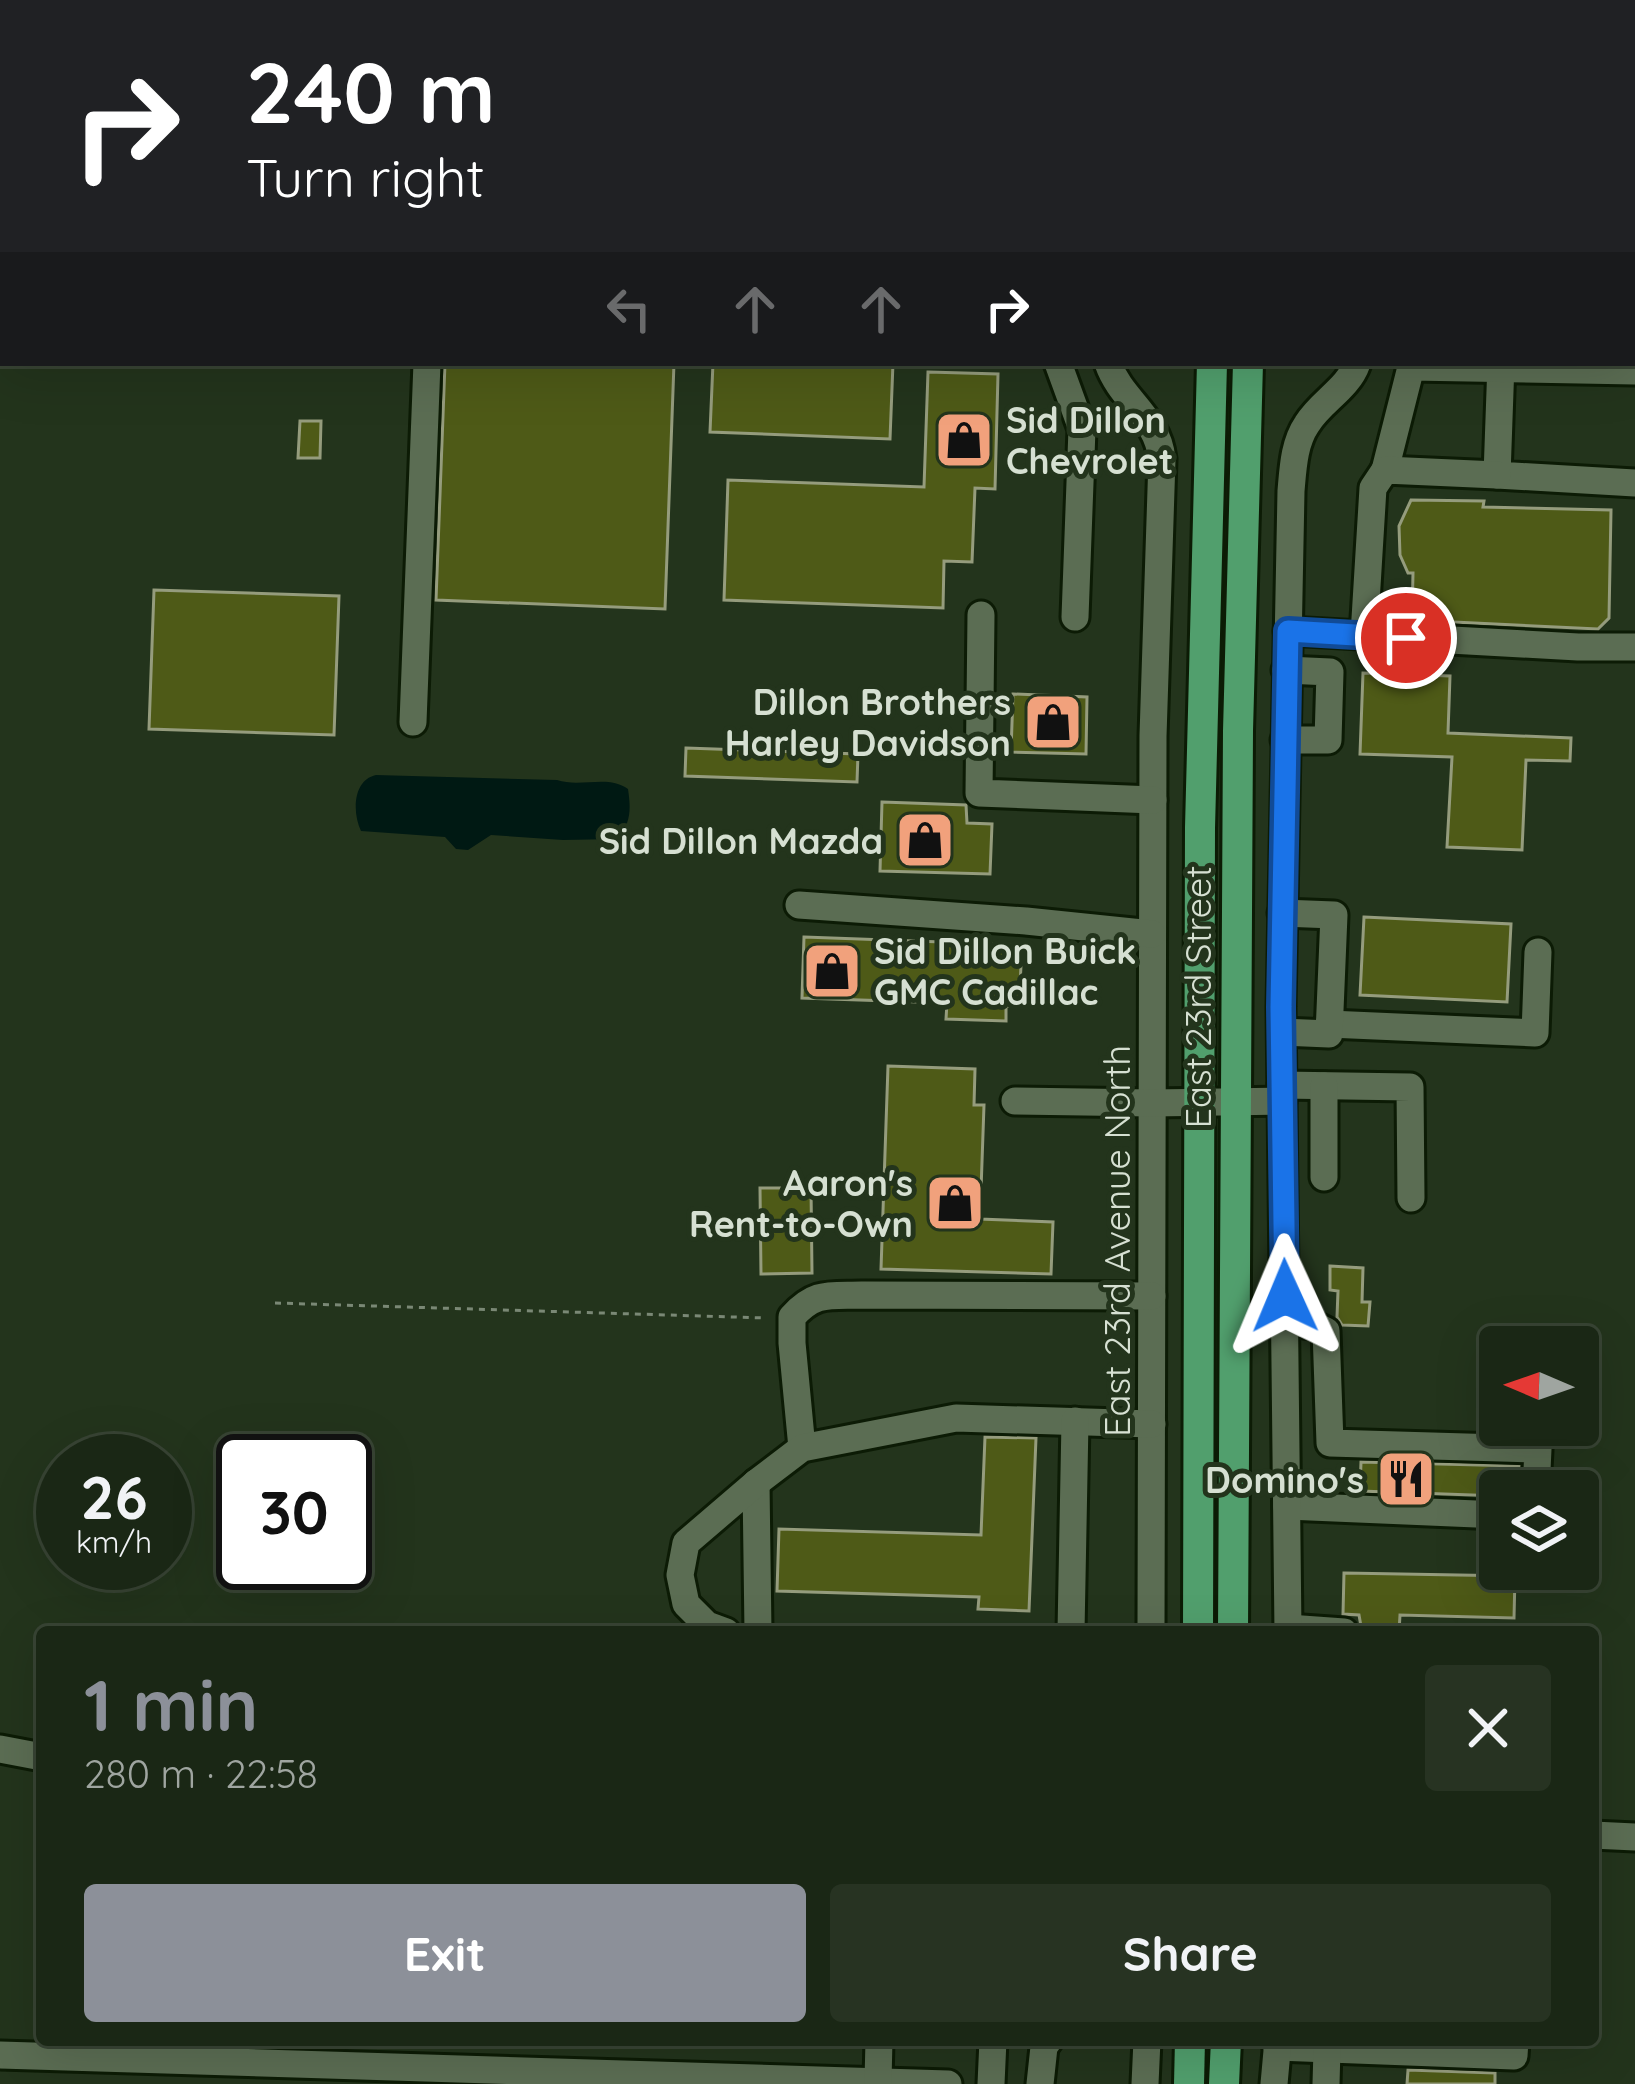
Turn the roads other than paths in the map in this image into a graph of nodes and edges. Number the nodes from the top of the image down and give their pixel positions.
1 (427, 366) edge
2 (1059, 366) edge
3 (1109, 366) edge
4 (1212, 366) edge
5 (1248, 366) edge
6 (1356, 366) edge
7 (1456, 366) edge
8 (1501, 366) edge
9 (1523, 366) edge
10 (1635, 371) edge
11 (1385, 470) junction
12 (1497, 475) junction
13 (1635, 483) edge
14 (981, 615) dead end
15 (1076, 616) dead end
16 (1288, 631) junction
17 (1364, 635) junction
18 (1635, 647) edge
19 (1286, 670) junction
20 (413, 722) dead end
21 (1285, 740) junction
22 (1153, 800) junction
23 (800, 904) dead end
24 (1282, 913) junction
25 (1153, 934) junction
26 (1538, 952) dead end
27 (1329, 1024) junction
28 (1282, 1032) junction
29 (1324, 1086) junction
30 (1282, 1093) junction
31 (1015, 1101) dead end
32 (1235, 1101) junction
33 (1200, 1102) junction
34 (1152, 1103) junction
35 (1324, 1177) dead end
36 (1411, 1198) dead end
37 (1152, 1296) junction
38 (1287, 1321) junction
39 (1075, 1421) junction
40 (1152, 1424) junction
41 (802, 1448) junction
42 (1537, 1470) edge
43 (756, 1483) junction
44 (1287, 1506) junction
45 (1479, 1514) edge
46 (710, 1626) edge
47 (758, 1626) edge
48 (1071, 1626) edge
49 (1151, 1626) edge
50 (1198, 1626) edge
51 (1233, 1626) edge
52 (1288, 1626) edge
53 (0, 1749) edge
54 (36, 1755) edge
55 (1599, 1835) edge
56 (1635, 1837) edge
57 (514, 2046) edge
58 (879, 2046) edge
59 (993, 2046) edge
60 (1045, 2046) edge
61 (1147, 2046) edge
62 (1190, 2046) edge
63 (1226, 2046) edge
64 (1277, 2046) edge
65 (1297, 2046) edge
66 (45, 2047) edge
67 (1328, 2049) junction
68 (307, 2051) edge
69 (0, 2055) edge
70 (106, 2059) edge
71 (1509, 2060) edge
72 (514, 2070) junction
73 (242, 2072) edge
74 (878, 2081) edge
75 (43, 2084) edge
76 (948, 2084) edge
77 (991, 2084) edge
78 (1040, 2084) edge
79 (1145, 2084) edge
80 (1189, 2084) edge
81 (1224, 2084) edge
82 (1274, 2084) edge
83 (1326, 2084) edge

1 - 20 street
2 - 15 street
3 - 22 street, East 23rd Avenue North
4 - 33 main road, East 23rd Street
5 - 32 main road, East 23rd Street
6 - 16 street
7 - 11 street
8 - 12 street
9 - 10 street
11 - 12 street
11 - 17 street
12 - 13 street
14 - 22 street
16 - 17 street
16 - 19 street
17 - 18 street
19 - 21 street
19 - 21 street
21 - 24 street
22 - 25 street, East 23rd Avenue North
23 - 25 street
24 - 27 street
24 - 28 street
25 - 34 street, East 23rd Avenue North
26 - 27 street
27 - 28 street
28 - 30 street
29 - 30 street
29 - 35 street
29 - 36 street
30 - 32 street
30 - 38 street
31 - 34 street
32 - 33 street
32 - 51 main road, East 23rd Street
33 - 34 street
33 - 50 main road, East 23rd Street
34 - 37 street, East 23rd Avenue North
37 - 40 street, East 23rd Avenue North
37 - 41 street
38 - 42 street
38 - 44 street
39 - 40 street
39 - 41 street
39 - 48 street
40 - 49 street, East 23rd Avenue North
41 - 43 street
43 - 46 street
43 - 47 street
44 - 45 street
44 - 52 street
53 - 54 street
55 - 56 street
57 - 72 street
58 - 74 street
59 - 77 street
60 - 78 street
61 - 79 street
62 - 80 main road
63 - 81 main road
64 - 82 street
65 - 67 street
66 - 69 street
66 - 70 street
66 - 75 street
67 - 71 street
67 - 83 street
68 - 72 street
68 - 73 street
70 - 73 street
72 - 74 street
74 - 76 street

